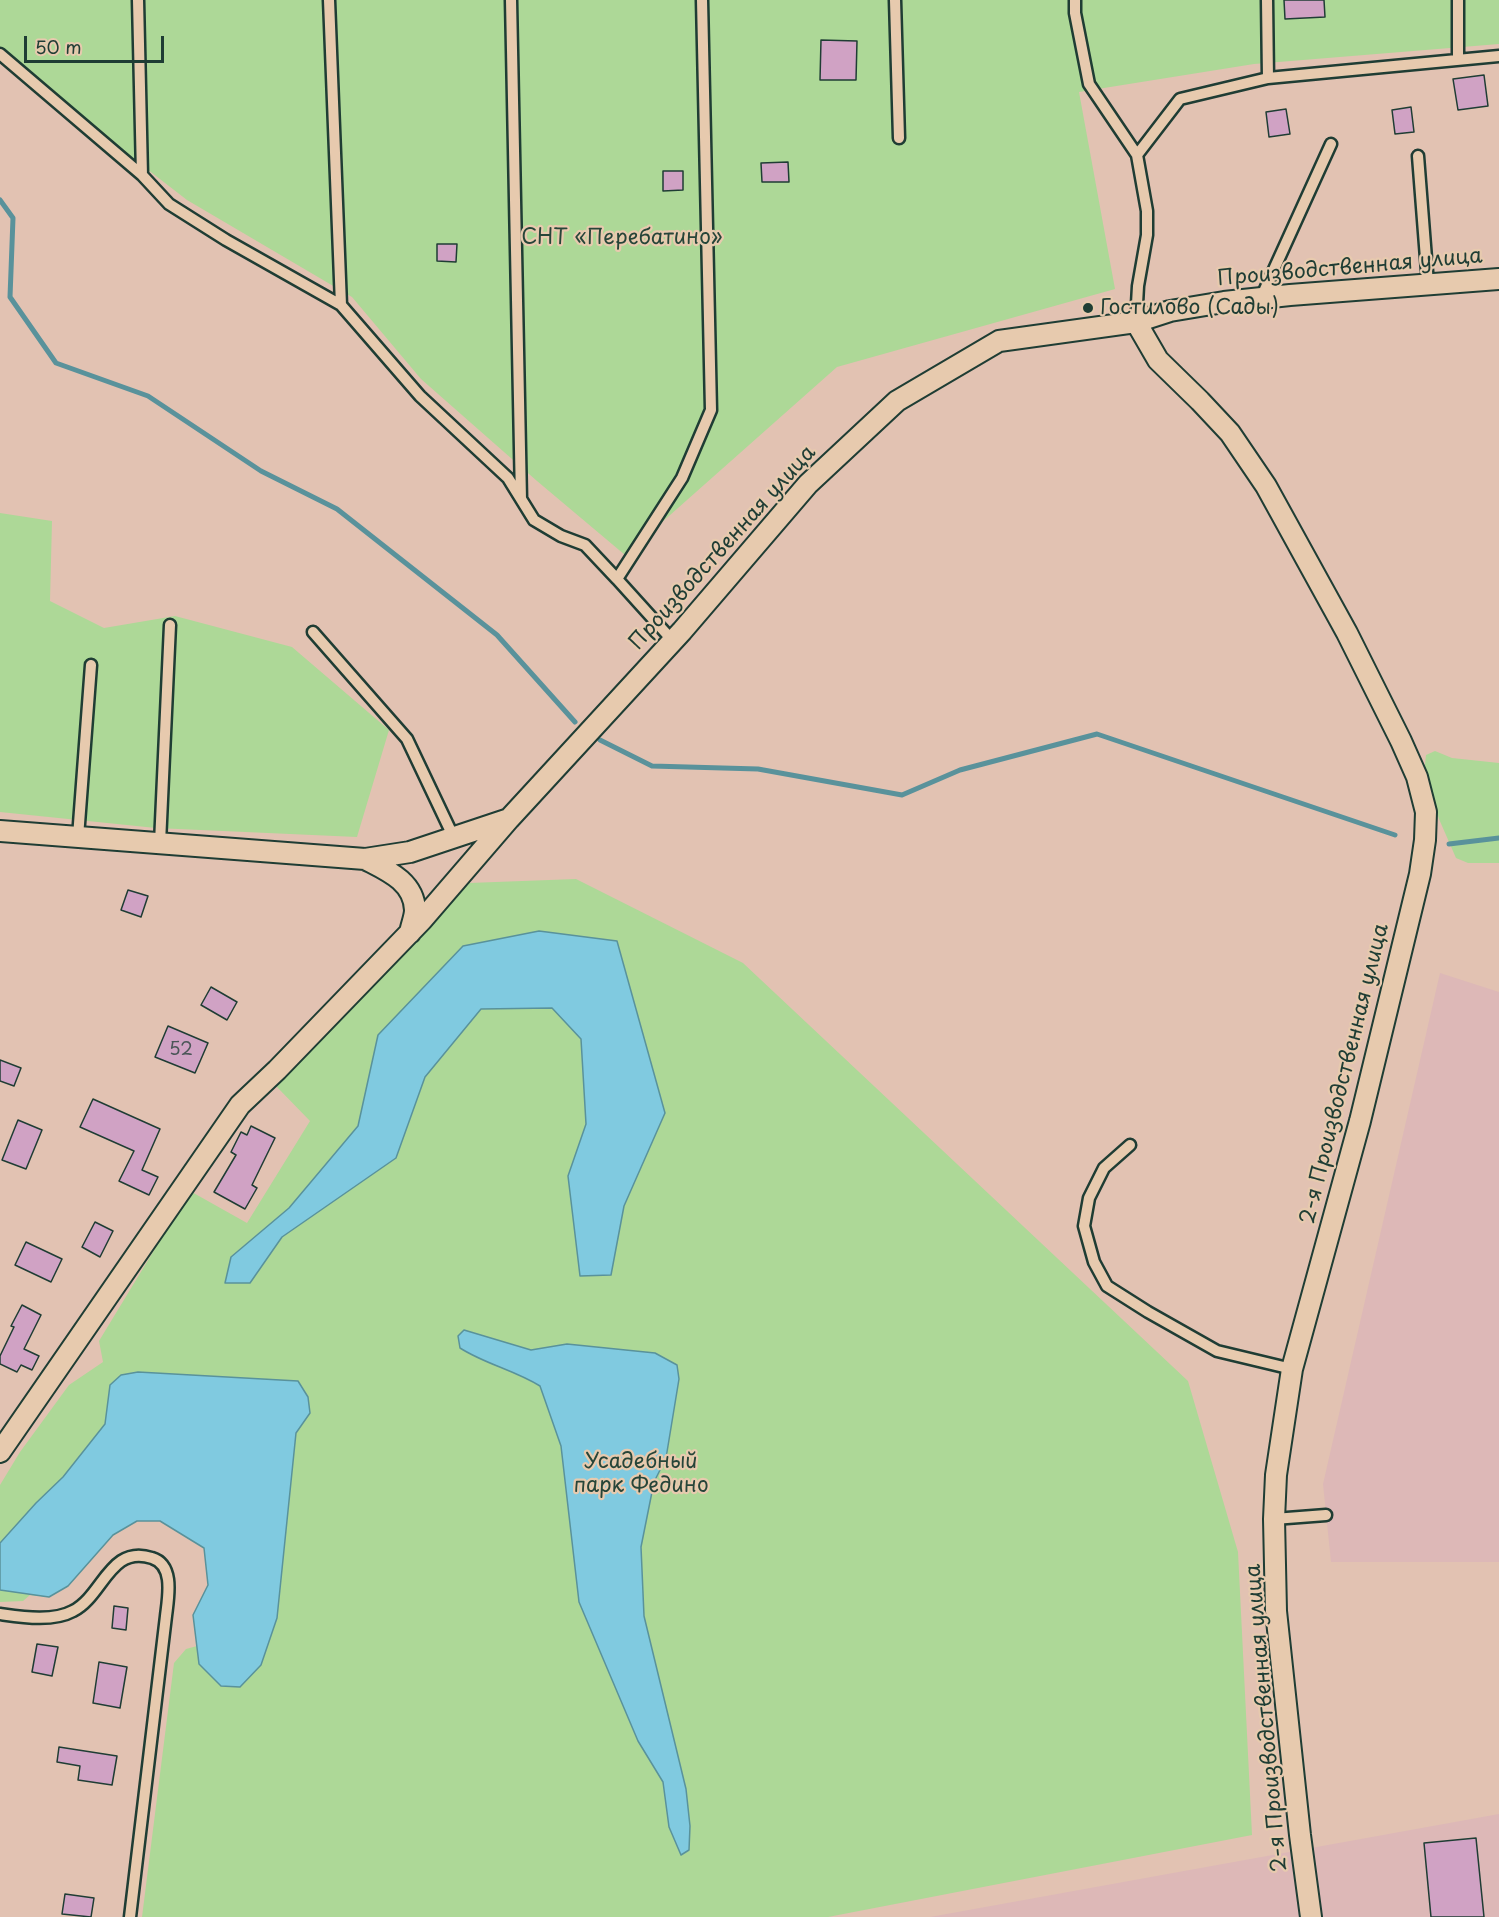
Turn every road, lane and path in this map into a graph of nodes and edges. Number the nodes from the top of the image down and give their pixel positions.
1 (138, 0) edge
2 (329, 0) edge
3 (511, 0) edge
4 (702, 0) edge
5 (895, 0) edge
6 (1075, 0) edge
7 (1267, 0) edge
8 (1458, 0) edge
9 (0, 54) edge
10 (1499, 56) edge
11 (1458, 60) junction
12 (1268, 78) junction
13 (899, 138) dead end
14 (1331, 144) dead end
15 (1137, 155) junction
16 (1418, 156) dead end
17 (142, 175) junction
18 (1499, 279) edge
19 (1428, 284) junction
20 (1261, 298) junction
21 (340, 305) junction
22 (1136, 321) junction
23 (521, 499) junction
24 (617, 579) junction
25 (170, 625) dead end
26 (313, 632) dead end
27 (673, 641) junction
28 (91, 665) dead end
29 (509, 819) junction
30 (0, 831) edge
31 (78, 837) junction
32 (454, 838) junction
33 (160, 843) junction
34 (365, 859) junction
35 (410, 933) junction
36 (1130, 1145) dead end
37 (1292, 1369) junction
38 (0, 1452) edge
39 (1326, 1515) dead end
40 (1274, 1519) junction
41 (0, 1614) edge
42 (130, 1917) edge
43 (1311, 1917) edge

1 - 17 lane
2 - 21 lane
3 - 23 lane
4 - 24 lane
5 - 13 lane
6 - 15 lane
7 - 12 lane
8 - 11 lane
9 - 17 lane
10 - 11 lane
11 - 12 lane
12 - 15 lane
14 - 20 lane
15 - 22 lane
16 - 19 lane
17 - 21 lane
18 - 19 street, Производственная улица
19 - 20 street, Производственная улица
20 - 22 street, Производственная улица
21 - 23 lane
22 - 27 street, Производственная улица
22 - 37 street, 2-я Производственная улица
23 - 24 lane
24 - 27 lane
25 - 33 lane
26 - 32 lane
27 - 29 street, Производственная улица
28 - 31 lane
29 - 32 street
29 - 35 street, Производственная улица
30 - 31 street
31 - 33 street
32 - 34 street
33 - 34 street
34 - 35 street
35 - 38 street, Производственная улица
36 - 37 lane
37 - 40 street, 2-я Производственная улица
39 - 40 lane
40 - 43 street, 2-я Производственная улица
41 - 42 lane

